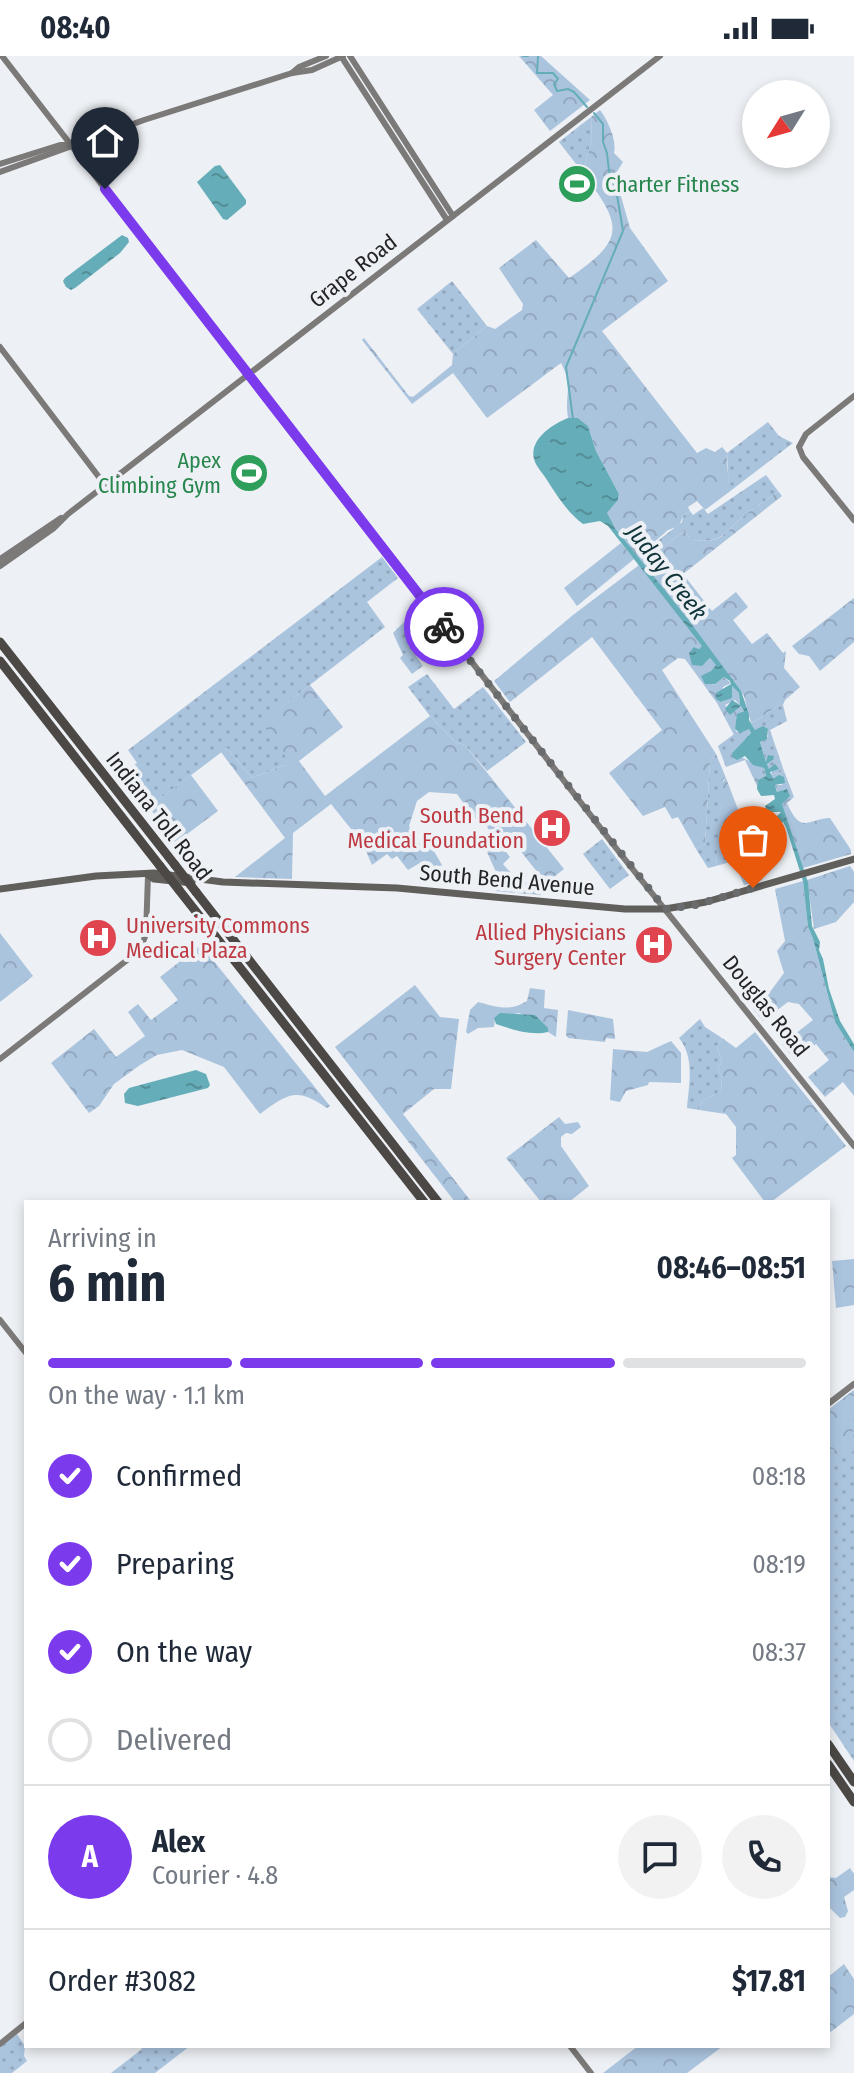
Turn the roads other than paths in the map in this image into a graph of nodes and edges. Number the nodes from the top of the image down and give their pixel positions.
1 (2, 56) edge
2 (326, 56) edge
3 (342, 56) edge
4 (350, 56) edge
5 (660, 56) edge
6 (292, 73) junction
7 (71, 145) junction
8 (0, 164) edge
9 (0, 172) edge
10 (450, 218) junction
11 (0, 347) edge
12 (248, 374) junction
13 (854, 396) edge
14 (105, 485) junction
15 (68, 514) junction
16 (854, 520) edge
17 (0, 559) edge
18 (0, 566) edge
19 (0, 642) edge
20 (0, 661) edge
21 (854, 859) edge
22 (148, 875) junction
23 (0, 889) edge
24 (665, 909) junction
25 (0, 1059) edge
26 (854, 1146) edge
27 (422, 1200) edge
28 (436, 1200) edge
29 (0, 1320) edge
30 (24, 1350) edge
31 (854, 1384) edge
32 (830, 1402) edge
33 (830, 1747) edge
34 (830, 1767) edge
35 (854, 1782) edge
36 (854, 1802) edge
37 (24, 2025) edge
38 (0, 2044) edge
39 (572, 2048) edge
40 (591, 2073) edge

1 - 7 street, Douglas Road
2 - 6 street
3 - 6 street
3 - 10 street
4 - 10 street
5 - 10 street, Grape Road
6 - 7 street
7 - 8 street
7 - 9 street
7 - 12 street, Douglas Road
10 - 12 street, Grape Road
11 - 14 street
12 - 14 street, Grape Road
12 - 24 street, Douglas Road
13 - 16 street
14 - 15 street, Grape Road
15 - 17 street, Grape Road
15 - 18 street, Grape Road
19 - 28 highway, Indiana Toll Road, bridge
20 - 27 highway, Indiana Toll Road, bridge
21 - 24 main road, South Bend Avenue
22 - 23 main road, South Bend Avenue
22 - 24 main road, South Bend Avenue
22 - 25 street
24 - 26 street, Douglas Road
29 - 30 street
31 - 32 street
33 - 35 highway
34 - 36 highway
37 - 38 street
39 - 40 street

